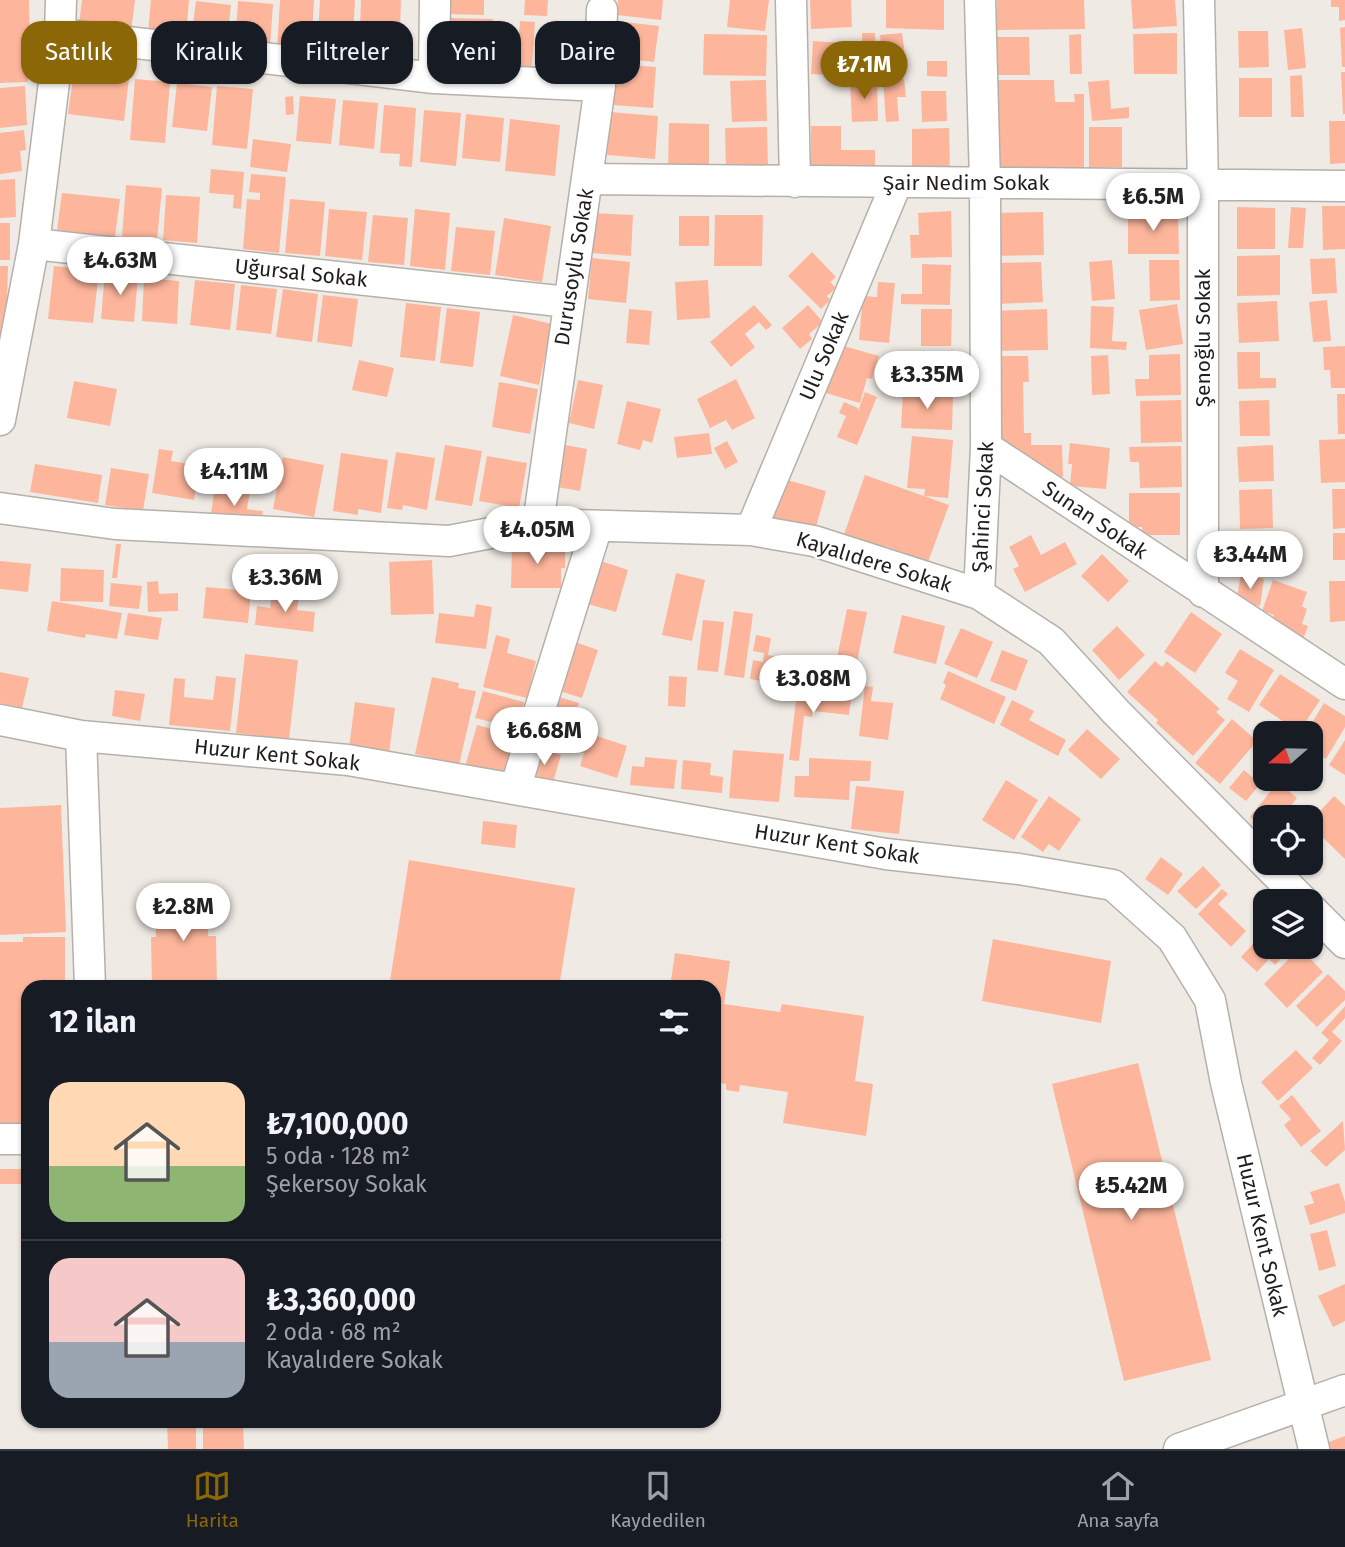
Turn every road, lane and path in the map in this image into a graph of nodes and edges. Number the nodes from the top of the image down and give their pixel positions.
1 (61, 0) edge
2 (435, 0) edge
3 (791, 0) edge
4 (980, 0) edge
5 (1199, 0) edge
6 (602, 10) dead end
7 (60, 21) edge
8 (435, 21) edge
9 (137, 43) edge
10 (427, 77) edge
11 (521, 82) edge
12 (54, 84) edge
13 (600, 86) junction
14 (587, 179) junction
15 (795, 182) junction
16 (897, 183) junction
17 (985, 183) junction
18 (1203, 185) junction
19 (1345, 187) edge
20 (34, 244) junction
21 (568, 302) junction
22 (0, 419) edge
23 (986, 447) junction
24 (0, 508) edge
25 (538, 524) junction
26 (597, 526) junction
27 (751, 530) junction
28 (1203, 592) junction
29 (979, 594) junction
30 (1345, 684) edge
31 (0, 720) edge
32 (81, 736) junction
33 (515, 789) junction
34 (1291, 889) edge
35 (1323, 921) edge
36 (1345, 943) edge
37 (90, 980) edge
38 (0, 1139) edge
39 (21, 1139) edge
40 (1345, 1390) edge
41 (1302, 1405) junction
42 (1179, 1449) edge
43 (1314, 1449) edge

1 - 7 street
2 - 8 street
3 - 15 street
4 - 17 street, Şahinci Sokak
5 - 18 street, Şenoğlu Sokak
6 - 13 street, Durusoylu Sokak
9 - 10 street
11 - 13 street
12 - 20 street
13 - 14 street, Durusoylu Sokak
14 - 15 street, Şair Nedim Sokak
14 - 21 street, Durusoylu Sokak
15 - 16 street, Şair Nedim Sokak
16 - 17 street, Şair Nedim Sokak
16 - 27 street, Ulu Sokak
17 - 18 street, Şair Nedim Sokak
17 - 23 street, Şahinci Sokak
18 - 19 street, Şair Nedim Sokak
18 - 28 street, Şenoğlu Sokak
20 - 21 street, Uğursal Sokak
20 - 22 street
21 - 25 street, Durusoylu Sokak
23 - 28 street, Sunan Sokak
23 - 29 street, Şahinci Sokak
24 - 25 street, Kayalıdere Sokak
25 - 26 street, Kayalıdere Sokak
26 - 27 street, Kayalıdere Sokak
26 - 33 street
27 - 29 street, Kayalıdere Sokak
28 - 30 street, Sunan Sokak
29 - 34 street, Kayalıdere Sokak
31 - 32 street, Huzur Kent Sokak
32 - 33 street, Huzur Kent Sokak
32 - 37 street
33 - 41 street, Huzur Kent Sokak
35 - 36 street
38 - 39 street
40 - 41 street
41 - 42 street
41 - 43 street, Huzur Kent Sokak

